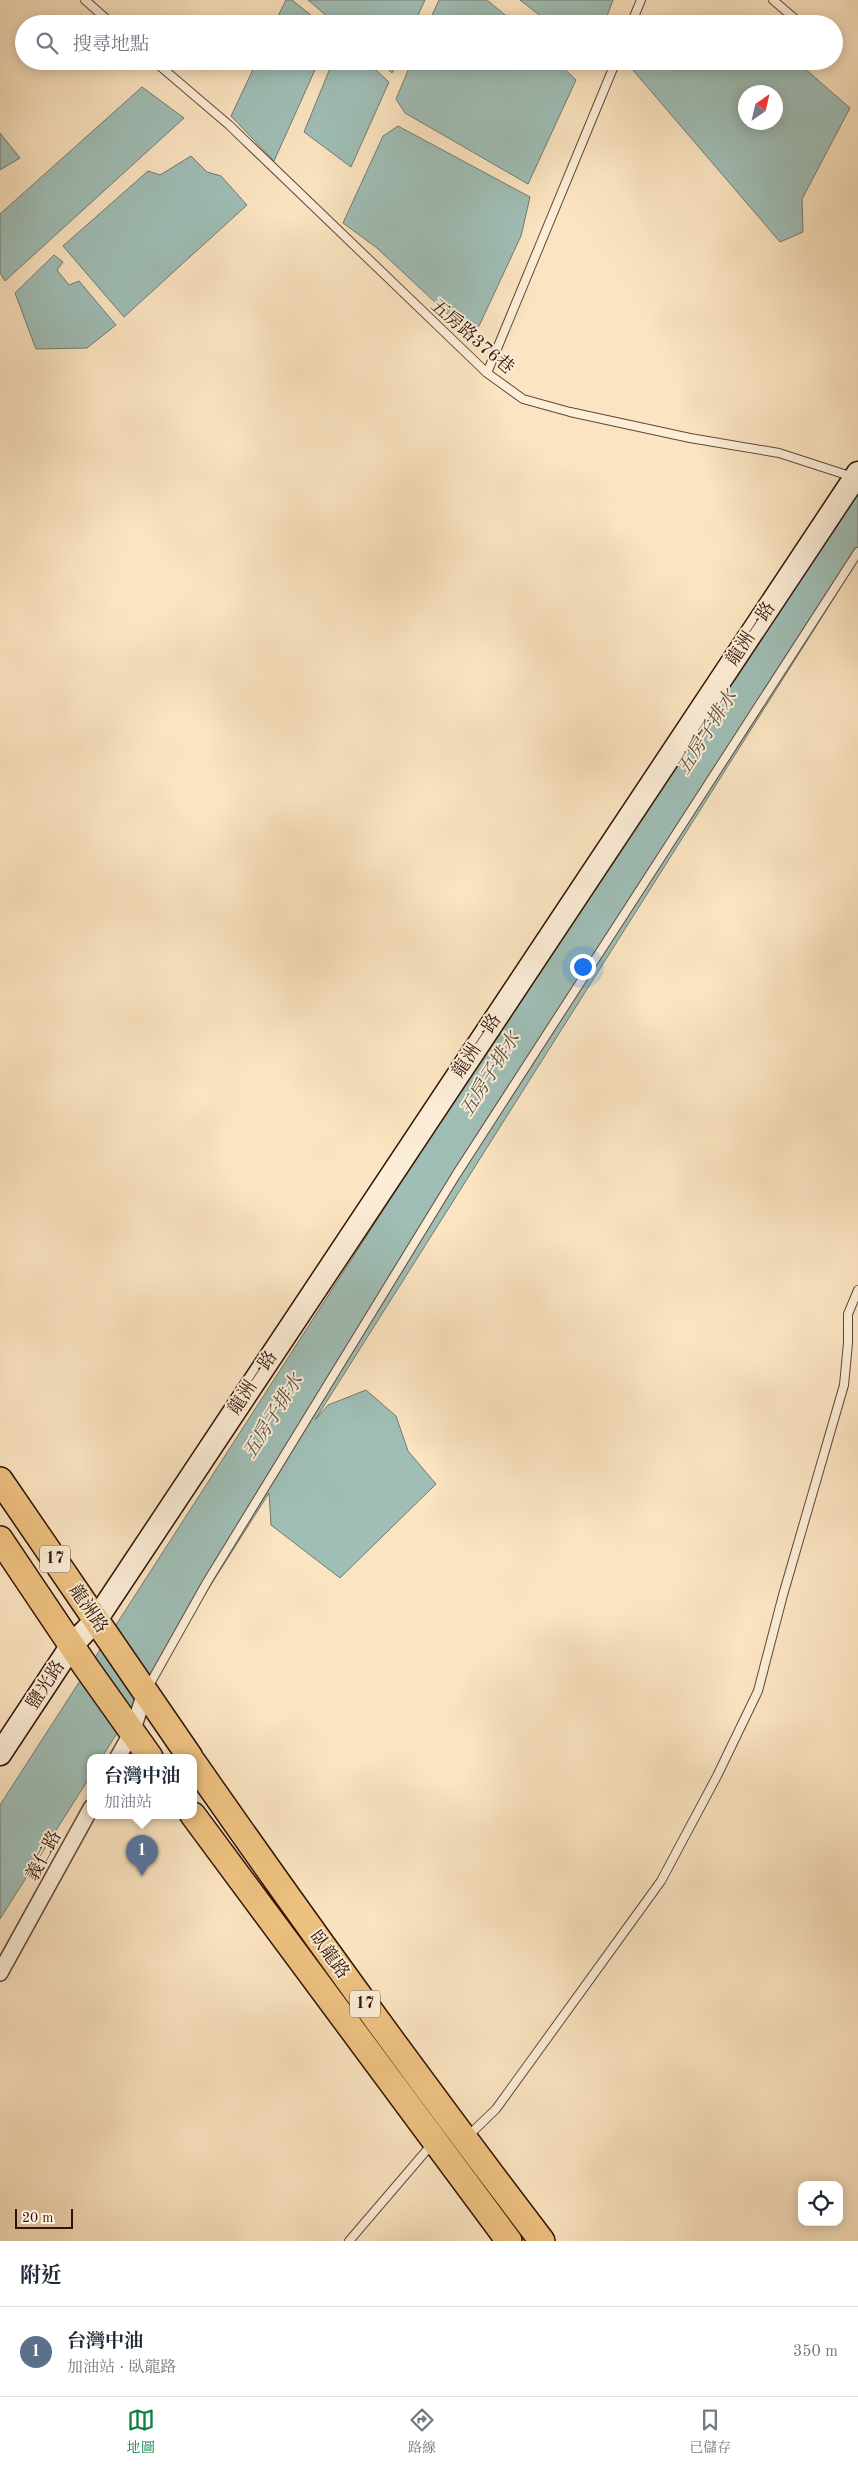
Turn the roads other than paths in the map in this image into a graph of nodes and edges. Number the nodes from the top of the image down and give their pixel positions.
1 (85, 0) edge
2 (641, 0) edge
3 (773, 0) edge
4 (102, 15) edge
5 (635, 15) edge
6 (790, 15) edge
7 (165, 70) edge
8 (612, 70) edge
9 (487, 374) junction
10 (857, 477) edge
11 (858, 552) edge
12 (858, 1290) edge
13 (0, 1480) edge
14 (0, 1539) edge
15 (102, 1629) junction
16 (72, 1645) junction
17 (142, 1688) junction
18 (129, 1728) junction
19 (0, 1754) edge
20 (119, 1754) edge
21 (148, 1754) edge
22 (188, 1754) edge
23 (197, 1768) edge
24 (87, 1815) edge
25 (196, 1819) edge
26 (0, 1973) edge
27 (449, 2141) junction
28 (349, 2241) edge
29 (509, 2241) edge
30 (542, 2241) edge

1 - 4 lane
2 - 5 lane
3 - 6 lane
7 - 9 lane, 五房路376巷
8 - 9 lane
9 - 10 lane, 五房路376巷
10 - 15 street, 龍洲一路
11 - 17 lane
12 - 27 lane
13 - 15 main road, 龍洲路 / 17
14 - 16 main road, 龍洲路 / 17
15 - 16 street, 鹽光路
15 - 17 main road, 17
16 - 18 main road, 龍洲路 / 17
16 - 19 street, 鹽光路
17 - 18 street
17 - 22 main road, 17
18 - 20 street
18 - 21 main road, 17
23 - 27 main road, 臥龍路 / 17
24 - 26 street, 義仁路
25 - 27 main road, 臥龍路 / 17
27 - 28 lane
27 - 29 main road, 臥龍路 / 17
27 - 30 main road, 臥龍路 / 17

